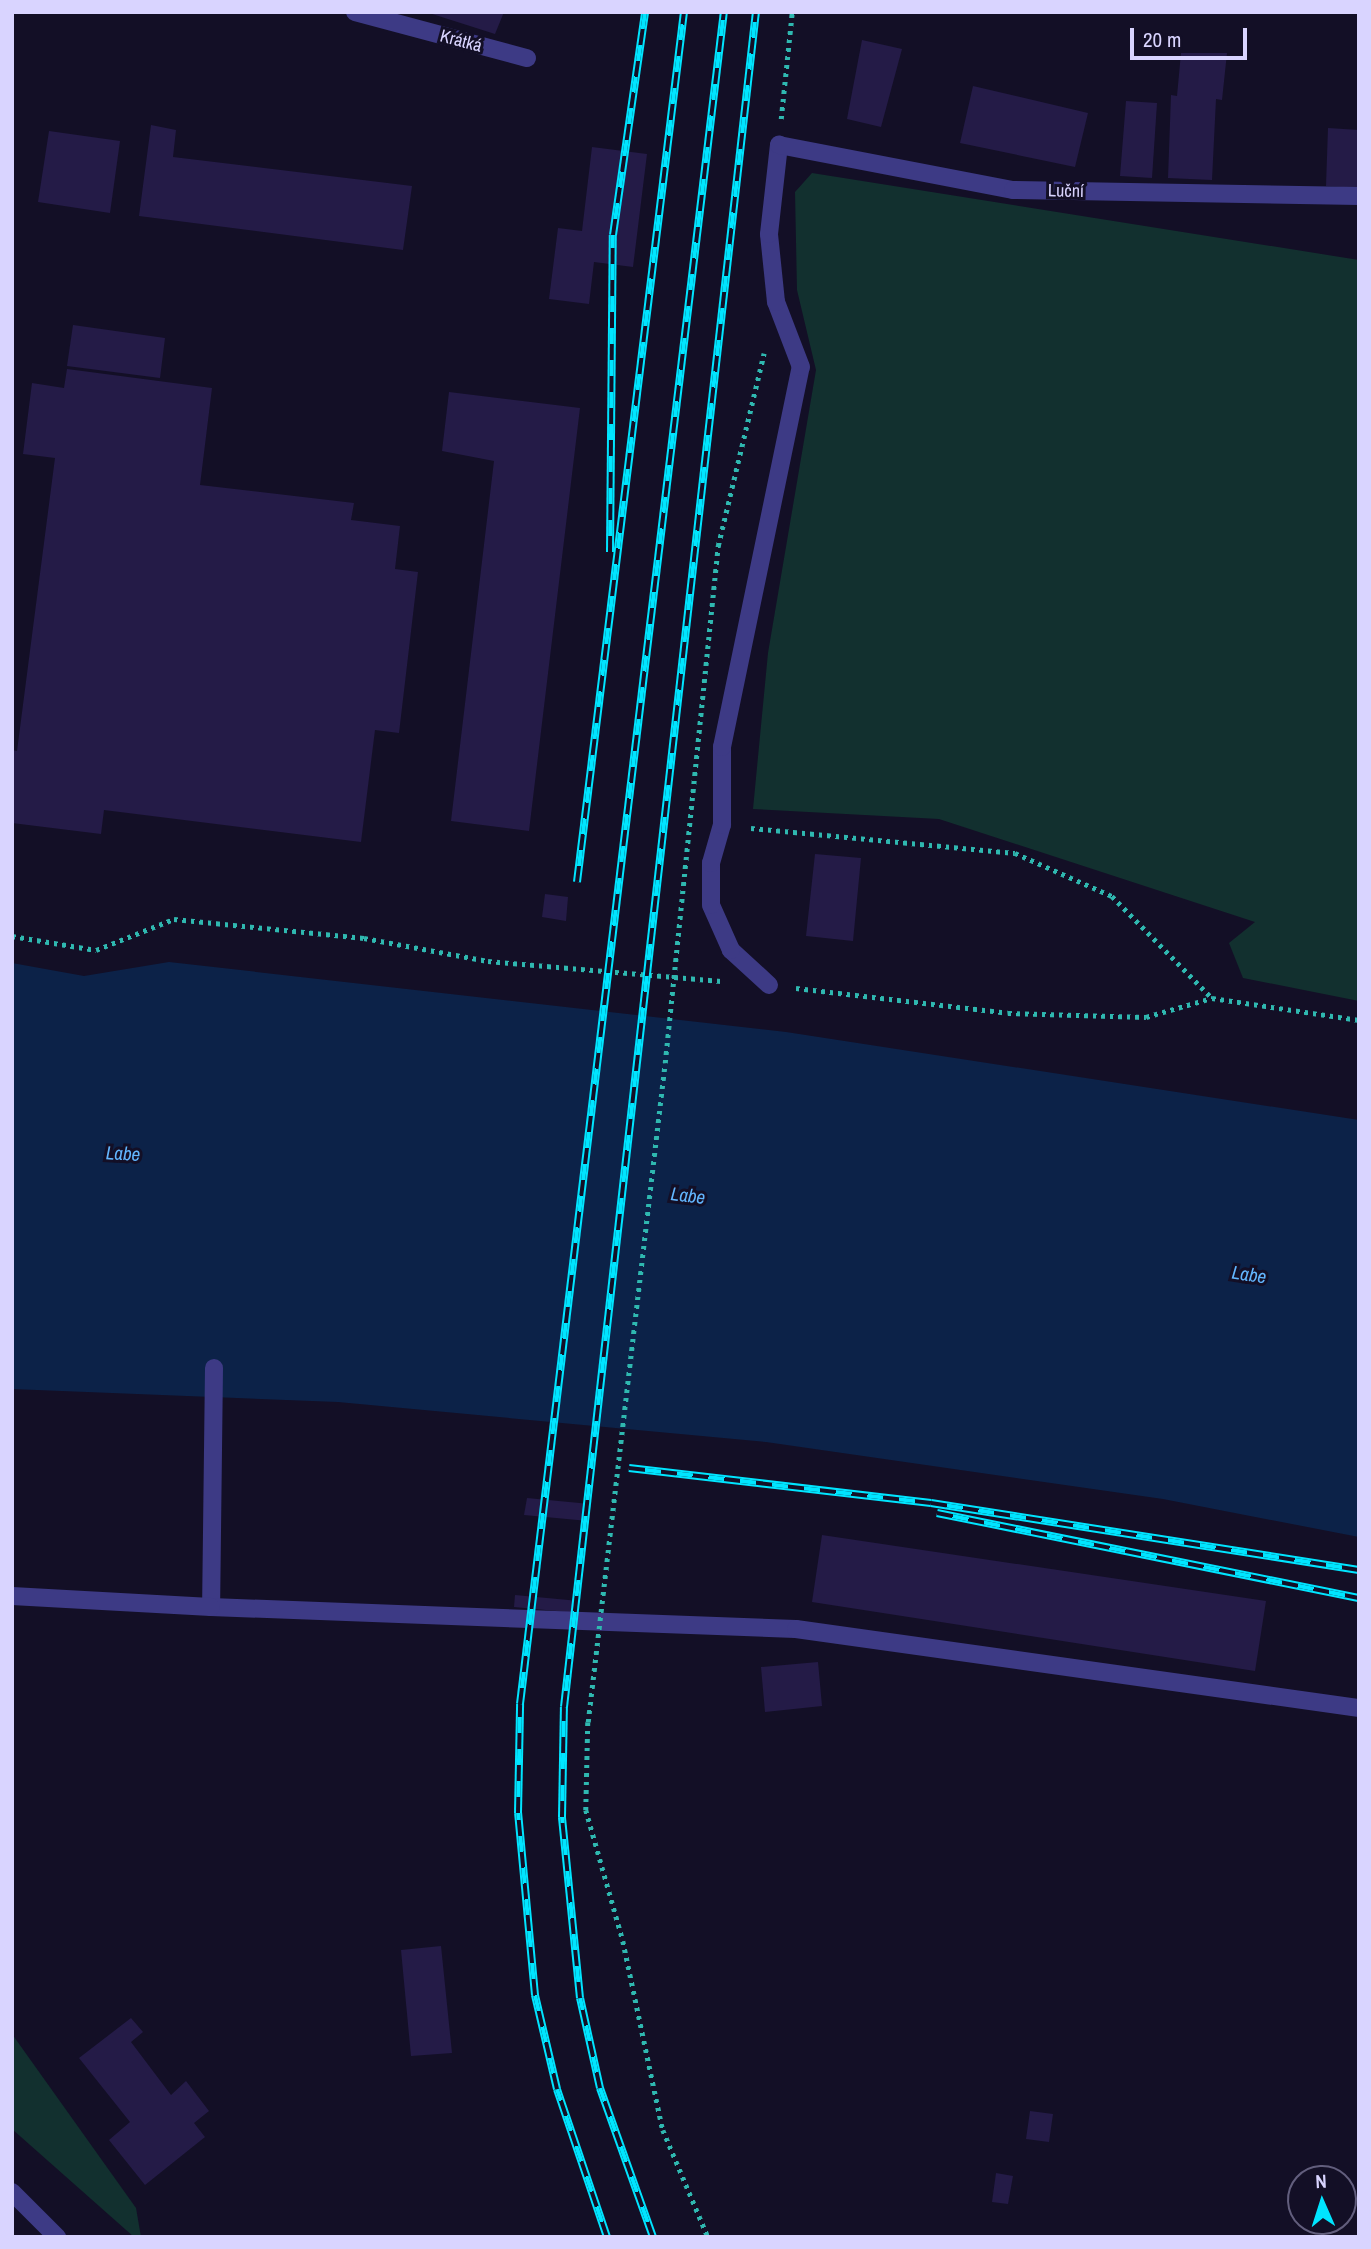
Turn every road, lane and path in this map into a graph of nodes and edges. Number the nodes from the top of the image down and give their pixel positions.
1 (355, 12) edge
2 (792, 12) edge
3 (527, 58) dead end
4 (779, 145) junction
5 (1359, 196) edge
6 (776, 302) junction
7 (722, 825) junction
8 (12, 936) edge
9 (769, 985) junction
10 (1212, 998) junction
11 (1359, 1020) edge
12 (214, 1368) dead end
13 (12, 1596) edge
14 (211, 1607) junction
15 (1359, 1708) edge
16 (12, 2192) edge
17 (57, 2237) edge
18 (708, 2237) edge

1 - 3 street, Krátká
2 - 4 path
4 - 5 street, Luční
4 - 6 street
6 - 7 street
6 - 18 path, bridge
7 - 9 street
7 - 10 path
8 - 9 path
9 - 10 path
10 - 11 path
12 - 14 street
13 - 14 street
14 - 15 street
16 - 17 street

